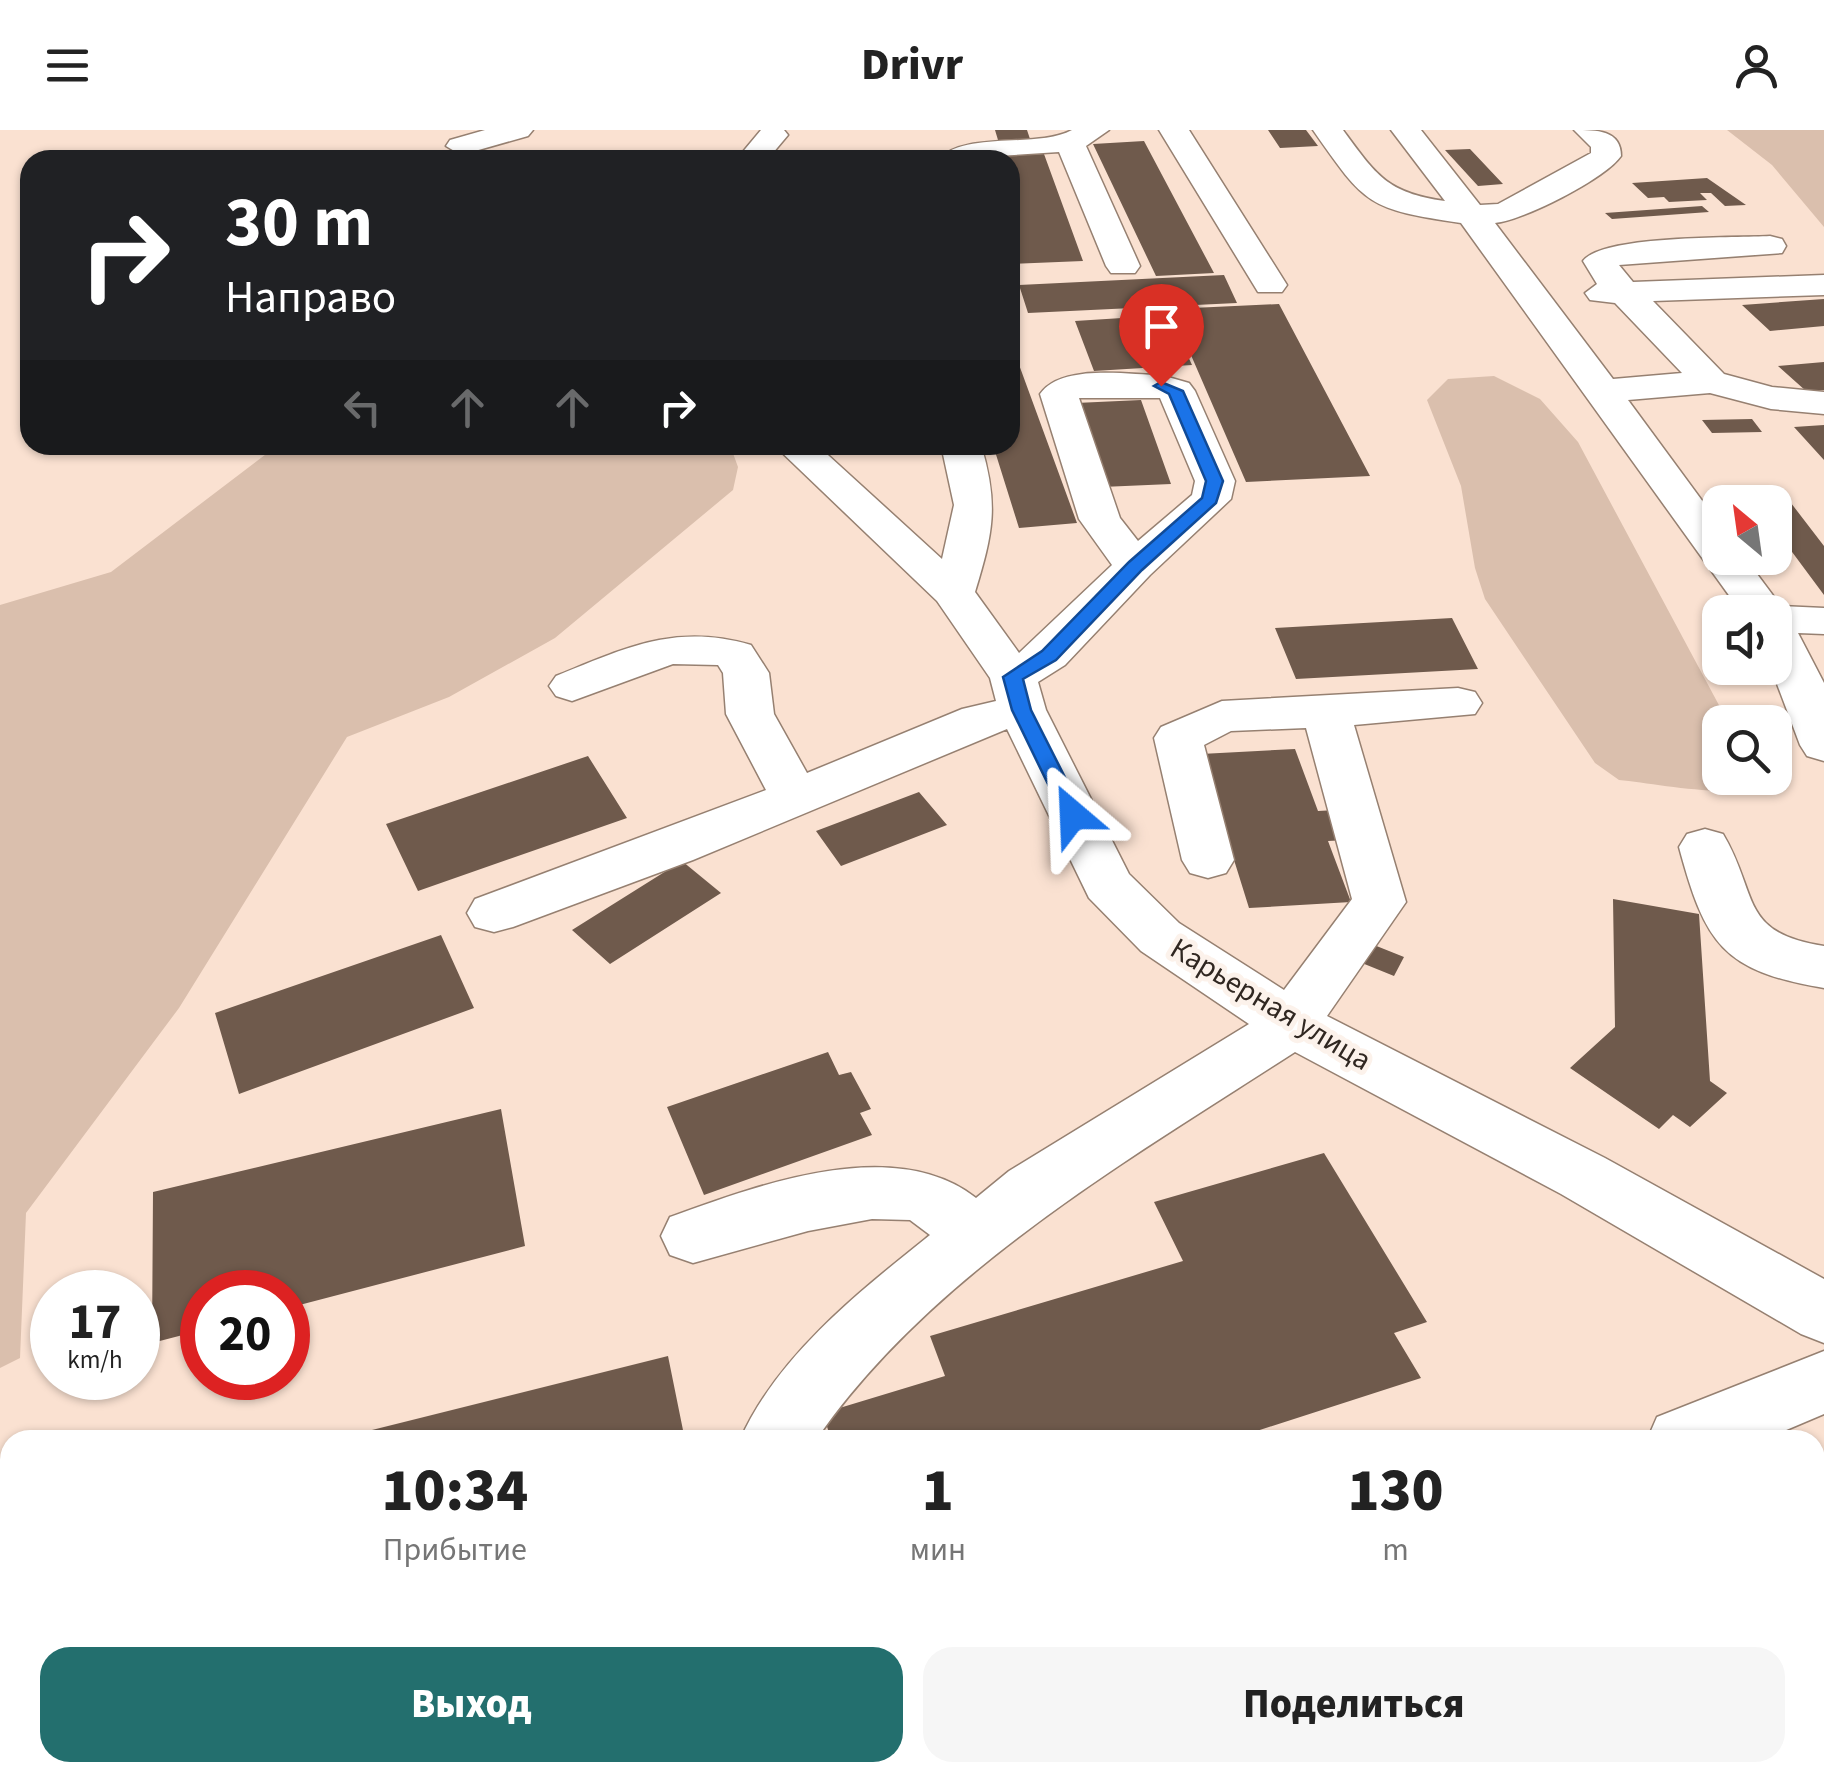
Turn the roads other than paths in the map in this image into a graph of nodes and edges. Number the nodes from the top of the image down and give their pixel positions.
1 (518, 130) edge
2 (1174, 130) edge
3 (1328, 130) edge
4 (1406, 130) edge
5 (1589, 130) edge
6 (773, 134) dead end
7 (1082, 136) edge
8 (461, 145) edge
9 (759, 150) edge
10 (965, 150) edge
11 (1472, 216) junction
12 (1770, 246) dead end
13 (1123, 266) dead end
14 (1270, 285) dead end
15 (1824, 286) edge
16 (1624, 292) junction
17 (1534, 296) junction
18 (1710, 382) junction
19 (1601, 391) junction
20 (1824, 403) edge
21 (805, 455) edge
22 (964, 455) edge
23 (1702, 530) edge
24 (1136, 566) junction
25 (953, 592) junction
26 (1792, 619) edge
27 (1824, 621) edge
28 (1792, 664) edge
29 (572, 686) dead end
30 (1017, 694) junction
31 (1458, 703) dead end
32 (1326, 712) junction
33 (1824, 745) edge
34 (795, 797) junction
35 (1705, 847) dead end
36 (1208, 860) dead end
37 (494, 913) dead end
38 (1824, 967) edge
39 (1294, 1025) junction
40 (693, 1236) dead end
41 (977, 1237) junction
42 (1824, 1313) edge
43 (1824, 1382) edge
44 (782, 1430) edge
45 (1706, 1430) edge

1 - 8 street
2 - 14 street
3 - 11 street
4 - 11 street
5 - 11 street
6 - 9 street
7 - 10 street
7 - 13 street
11 - 17 street
12 - 16 street
15 - 16 street
16 - 17 street
16 - 18 street
17 - 19 street
18 - 19 street
18 - 20 street
19 - 23 street
21 - 25 street, Карьерная улица
22 - 25 street
24 - 24 street
24 - 30 street
25 - 30 street, Карьерная улица
26 - 27 street
28 - 33 street
29 - 34 street
30 - 34 street
30 - 39 street, Карьерная улица
31 - 32 street
32 - 36 street
32 - 39 street
34 - 37 street
35 - 38 street
39 - 41 street
39 - 42 street, Карьерная улица
40 - 41 street
41 - 44 street
43 - 45 street

